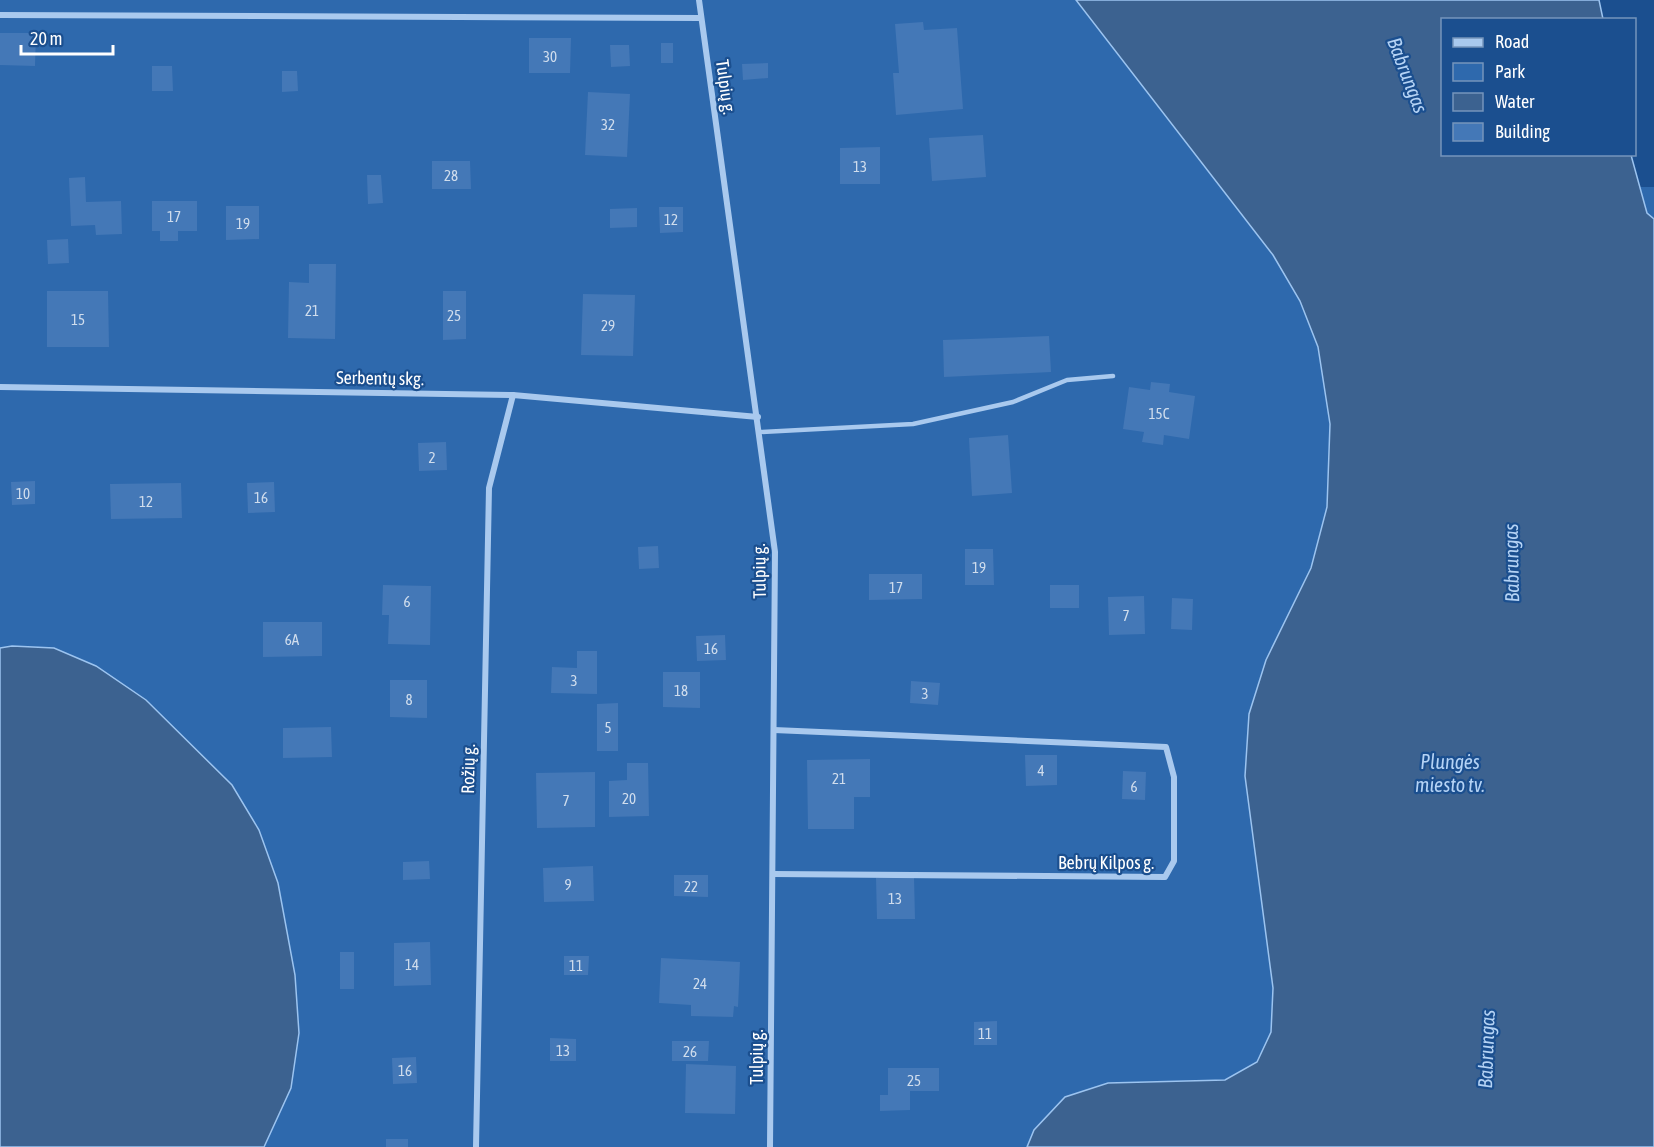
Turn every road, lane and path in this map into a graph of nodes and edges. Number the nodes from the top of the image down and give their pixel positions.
1 (699, 0) edge
2 (0, 15) edge
3 (701, 18) junction
4 (1113, 376) dead end
5 (0, 387) edge
6 (513, 395) junction
7 (758, 417) junction
8 (760, 432) junction
9 (774, 730) junction
10 (773, 874) junction
11 (476, 1147) edge
12 (770, 1147) edge

1 - 3 street, Tulpių g.
2 - 3 street
3 - 7 street, Tulpių g.
4 - 8 lane
5 - 6 street, Serbentų skg.
6 - 7 street, Serbentų skg.
6 - 11 street, Rožių g.
7 - 8 street, Tulpių g.
8 - 9 street, Tulpių g.
9 - 10 street, Tulpių g.
9 - 10 street, Bebrų Kilpos g.
10 - 12 street, Tulpių g.

